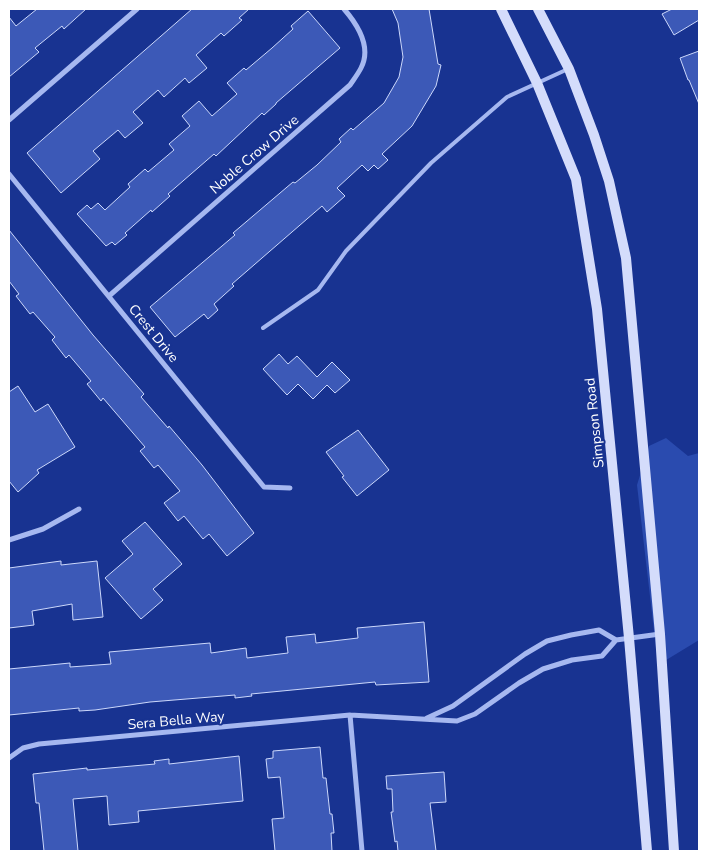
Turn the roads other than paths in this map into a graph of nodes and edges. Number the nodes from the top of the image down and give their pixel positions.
1 (136, 9) edge
2 (344, 9) edge
3 (500, 9) edge
4 (538, 9) edge
5 (568, 68) junction
6 (537, 83) junction
7 (9, 120) edge
8 (9, 174) edge
9 (109, 296) junction
10 (263, 328) dead end
11 (290, 488) dead end
12 (79, 509) dead end
13 (9, 540) edge
14 (660, 634) junction
15 (629, 638) junction
16 (616, 640) junction
17 (350, 715) junction
18 (427, 718) junction
19 (9, 758) edge
20 (362, 851) edge
21 (647, 851) edge
22 (674, 851) edge

1 - 7 street
2 - 9 street, Noble Crow Drive
3 - 6 main road, Simpson Road
4 - 5 main road
5 - 6 lane
5 - 14 main road
6 - 10 lane
6 - 15 main road, Simpson Road
8 - 9 street, Crest Drive
9 - 11 street, Crest Drive
12 - 13 street
14 - 15 street
14 - 22 main road
15 - 16 street
15 - 21 main road, Simpson Road
16 - 18 street, Sera Bella Way
16 - 18 street, Sera Bella Way
17 - 18 street, Sera Bella Way
17 - 19 street, Sera Bella Way
17 - 20 street

